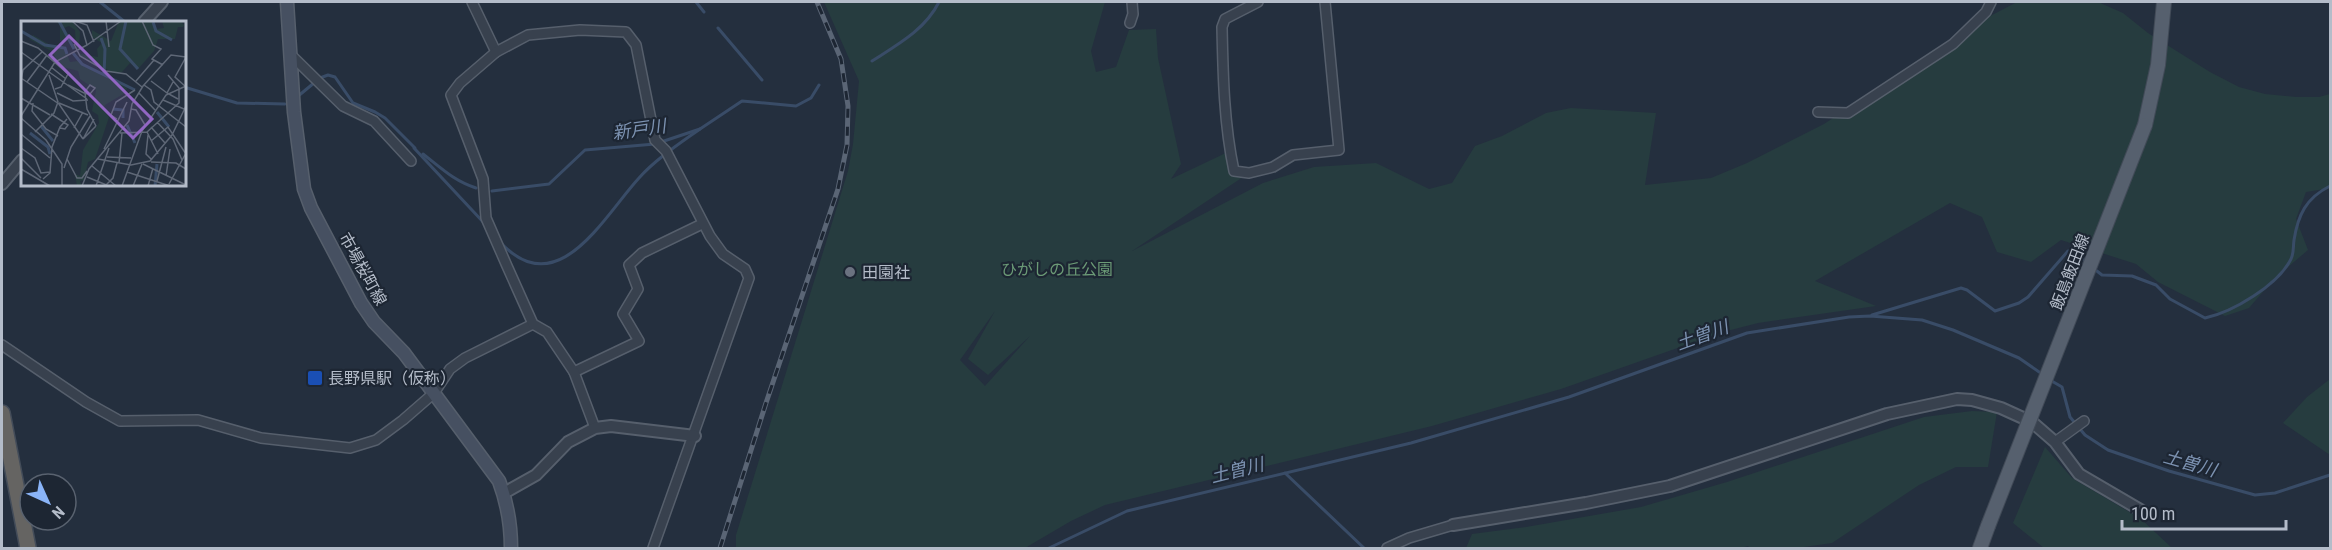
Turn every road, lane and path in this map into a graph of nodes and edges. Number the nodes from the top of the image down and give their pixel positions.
1 (162, 2) edge
2 (287, 2) edge
3 (472, 2) edge
4 (1132, 2) edge
5 (1258, 2) edge
6 (1325, 2) edge
7 (1991, 2) edge
8 (2164, 2) edge
9 (145, 21) edge
10 (1130, 23) dead end
11 (496, 52) junction
12 (291, 55) junction
13 (1818, 112) dead end
14 (21, 161) edge
15 (411, 161) dead end
16 (2, 183) edge
17 (702, 224) junction
18 (533, 324) junction
19 (2, 345) edge
20 (574, 372) junction
21 (434, 393) junction
22 (2, 413) edge
23 (2084, 421) dead end
24 (595, 428) junction
25 (695, 436) junction
26 (2055, 442) junction
27 (504, 493) junction
28 (2144, 512) dead end
29 (1453, 525) joint
30 (28, 549) edge
31 (511, 549) edge
32 (653, 549) edge
33 (1387, 549) edge
34 (1980, 549) edge

1 - 9 street
2 - 12 main road, 市場桜町線
3 - 11 street
4 - 10 street
5 - 6 street
7 - 13 street
8 - 34 main road, 飯島飯田線, bridge
11 - 17 street
11 - 18 street
12 - 15 street
12 - 21 main road, 市場桜町線
14 - 16 street
17 - 20 street
17 - 25 street
18 - 20 street
18 - 21 street
19 - 21 street
20 - 24 street
21 - 27 main road, 市場桜町線
22 - 30 highway
23 - 26 street
24 - 25 street
24 - 27 street
25 - 32 street
26 - 28 street
26 - 29 street
27 - 31 main road, 市場桜町線
29 - 33 street

